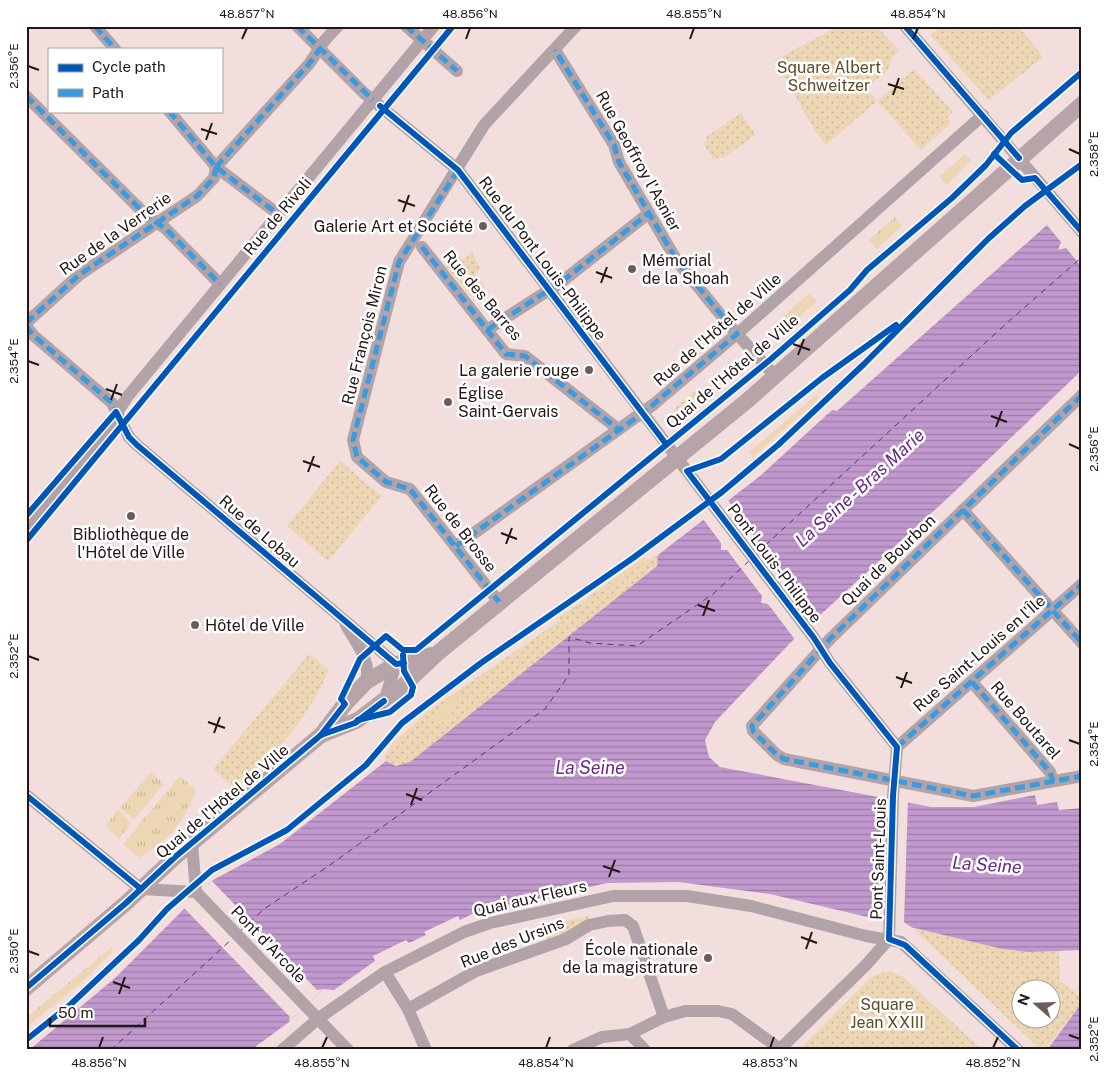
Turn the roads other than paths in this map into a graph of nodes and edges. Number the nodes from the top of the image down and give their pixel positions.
1 (95, 26) edge
2 (297, 26) edge
3 (338, 26) edge
4 (406, 26) edge
5 (434, 26) edge
6 (576, 26) edge
7 (905, 26) edge
8 (422, 40) junction
9 (114, 48) edge
10 (319, 50) junction
11 (555, 50) junction
12 (457, 71) dead end
13 (26, 96) edge
14 (376, 103) junction
15 (1082, 104) edge
16 (170, 112) edge
17 (983, 115) junction
18 (1019, 158) junction
19 (216, 167) junction
20 (458, 170) junction
21 (649, 213) junction
22 (278, 214) junction
23 (157, 223) junction
24 (1082, 232) edge
25 (419, 242) junction
26 (220, 284) junction
27 (550, 289) junction
28 (26, 322) edge
29 (26, 326) edge
30 (487, 330) junction
31 (737, 334) junction
32 (775, 376) junction
33 (1082, 395) edge
34 (116, 412) junction
35 (643, 413) junction
36 (618, 429) junction
37 (353, 440) joint
38 (677, 458) junction
39 (963, 510) junction
40 (26, 530) edge
41 (456, 546) junction
42 (1082, 584) edge
43 (499, 602) junction
44 (1053, 610) junction
45 (342, 618) junction
46 (1082, 642) edge
47 (818, 644) junction
48 (439, 652) junction
49 (396, 664) junction
50 (366, 682) junction
51 (972, 682) junction
52 (384, 701) junction
53 (321, 735) junction
54 (897, 747) junction
55 (1082, 776) edge
56 (1053, 781) junction
57 (894, 785) junction
58 (26, 795) edge
59 (192, 844) junction
60 (141, 888) junction
61 (196, 892) junction
62 (889, 939) junction
63 (385, 972) junction
64 (26, 988) edge
65 (408, 1009) junction
66 (664, 1017) junction
67 (319, 1018) junction
68 (630, 1034) junction
69 (780, 1049) edge
70 (282, 1050) edge
71 (348, 1050) edge
72 (426, 1050) edge
73 (573, 1050) edge
74 (645, 1050) edge
75 (1018, 1050) edge

1 - 9 street
2 - 10 street, Rue du Pont Louis-Philippe
3 - 10 street, Rue de la Verrerie
4 - 8 street
5 - 8 street, Rue de Rivoli
6 - 11 street, Rue François Miron
7 - 17 street
8 - 12 street
8 - 14 street, Rue de Rivoli
10 - 14 street, Rue du Pont Louis-Philippe
10 - 19 street, Rue de la Verrerie
11 - 20 street, Rue François Miron
11 - 21 street, Rue Geoffroy l'Asnier
13 - 23 street
14 - 20 street, Rue du Pont Louis-Philippe
14 - 22 street, Rue de Rivoli
15 - 18 main road, Quai de l'Hôtel de Ville
16 - 19 street
17 - 18 street
17 - 31 street, Rue de l'Hôtel de Ville
18 - 24 street
18 - 32 main road, Quai de l'Hôtel de Ville
19 - 22 street
19 - 23 street, Rue de la Verrerie
20 - 25 street, Rue François Miron
20 - 27 street, Rue du Pont Louis-Philippe
21 - 27 street
21 - 31 street, Rue Geoffroy l'Asnier
22 - 26 street, Rue de Rivoli
23 - 26 street
23 - 28 street, Rue de la Verrerie
25 - 30 street, Rue des Barres
25 - 37 street, Rue François Miron
26 - 34 street, Rue de Rivoli
27 - 30 street
27 - 35 street, Rue du Pont Louis-Philippe
29 - 34 street, Rue de Lobau
30 - 36 street, Rue des Barres
31 - 32 street, Rue Geoffroy l'Asnier
31 - 35 street, Rue de l'Hôtel de Ville
32 - 38 main road, Quai de l'Hôtel de Ville
33 - 39 street, Quai de Bourbon
34 - 40 street, Rue de Rivoli
34 - 45 street, Rue de Lobau
35 - 36 street, Rue de l'Hôtel de Ville
35 - 38 street, Rue du Pont Louis-Philippe
36 - 41 street, Rue de l'Hôtel de Ville
37 - 41 street, Rue de Brosse
38 - 43 main road, Quai de l'Hôtel de Ville
38 - 47 street, Pont Louis-Philippe
39 - 44 street
39 - 47 street, Quai de Bourbon
41 - 43 street, Rue de Brosse
42 - 44 street, Rue Saint-Louis en l'Île
43 - 48 main road, Quai de l'Hôtel de Ville
44 - 46 street
44 - 51 street, Rue Saint-Louis en l'Île
45 - 49 street, Rue de Lobau
45 - 50 street, Rue de Lobau
47 - 54 street, Pont Louis-Philippe
47 - 57 street, Quai de Bourbon
48 - 49 main road, Quai de l'Hôtel de Ville
48 - 52 main road, Quai de l'Hôtel de Ville
49 - 50 main road, Quai de l'Hôtel de Ville
49 - 52 street
50 - 53 main road, Quai de l'Hôtel de Ville
51 - 54 street, Rue Saint-Louis en l'Île
51 - 56 street, Rue Boutarel
52 - 53 main road, Quai de l'Hôtel de Ville
53 - 59 main road, Quai de l'Hôtel de Ville
54 - 57 street, Pont Saint-Louis
55 - 56 street, Quai de Bourbon
56 - 57 street, Quai de Bourbon
57 - 62 street, Pont Saint-Louis
58 - 60 street
59 - 60 main road, Quai de l'Hôtel de Ville
59 - 61 street
60 - 61 street
60 - 64 main road, Quai de l'Hôtel de Ville
61 - 67 street, Pont d'Arcole
62 - 63 street, Quai aux Fleurs
62 - 69 street
62 - 75 street, Quai aux Fleurs
63 - 65 street
63 - 67 street, Quai aux Fleurs
65 - 66 street, Rue des Ursins
65 - 72 street
66 - 68 street
66 - 69 street
67 - 70 street, Quai aux Fleurs
67 - 71 street, Pont d'Arcole
68 - 73 street
68 - 74 street

